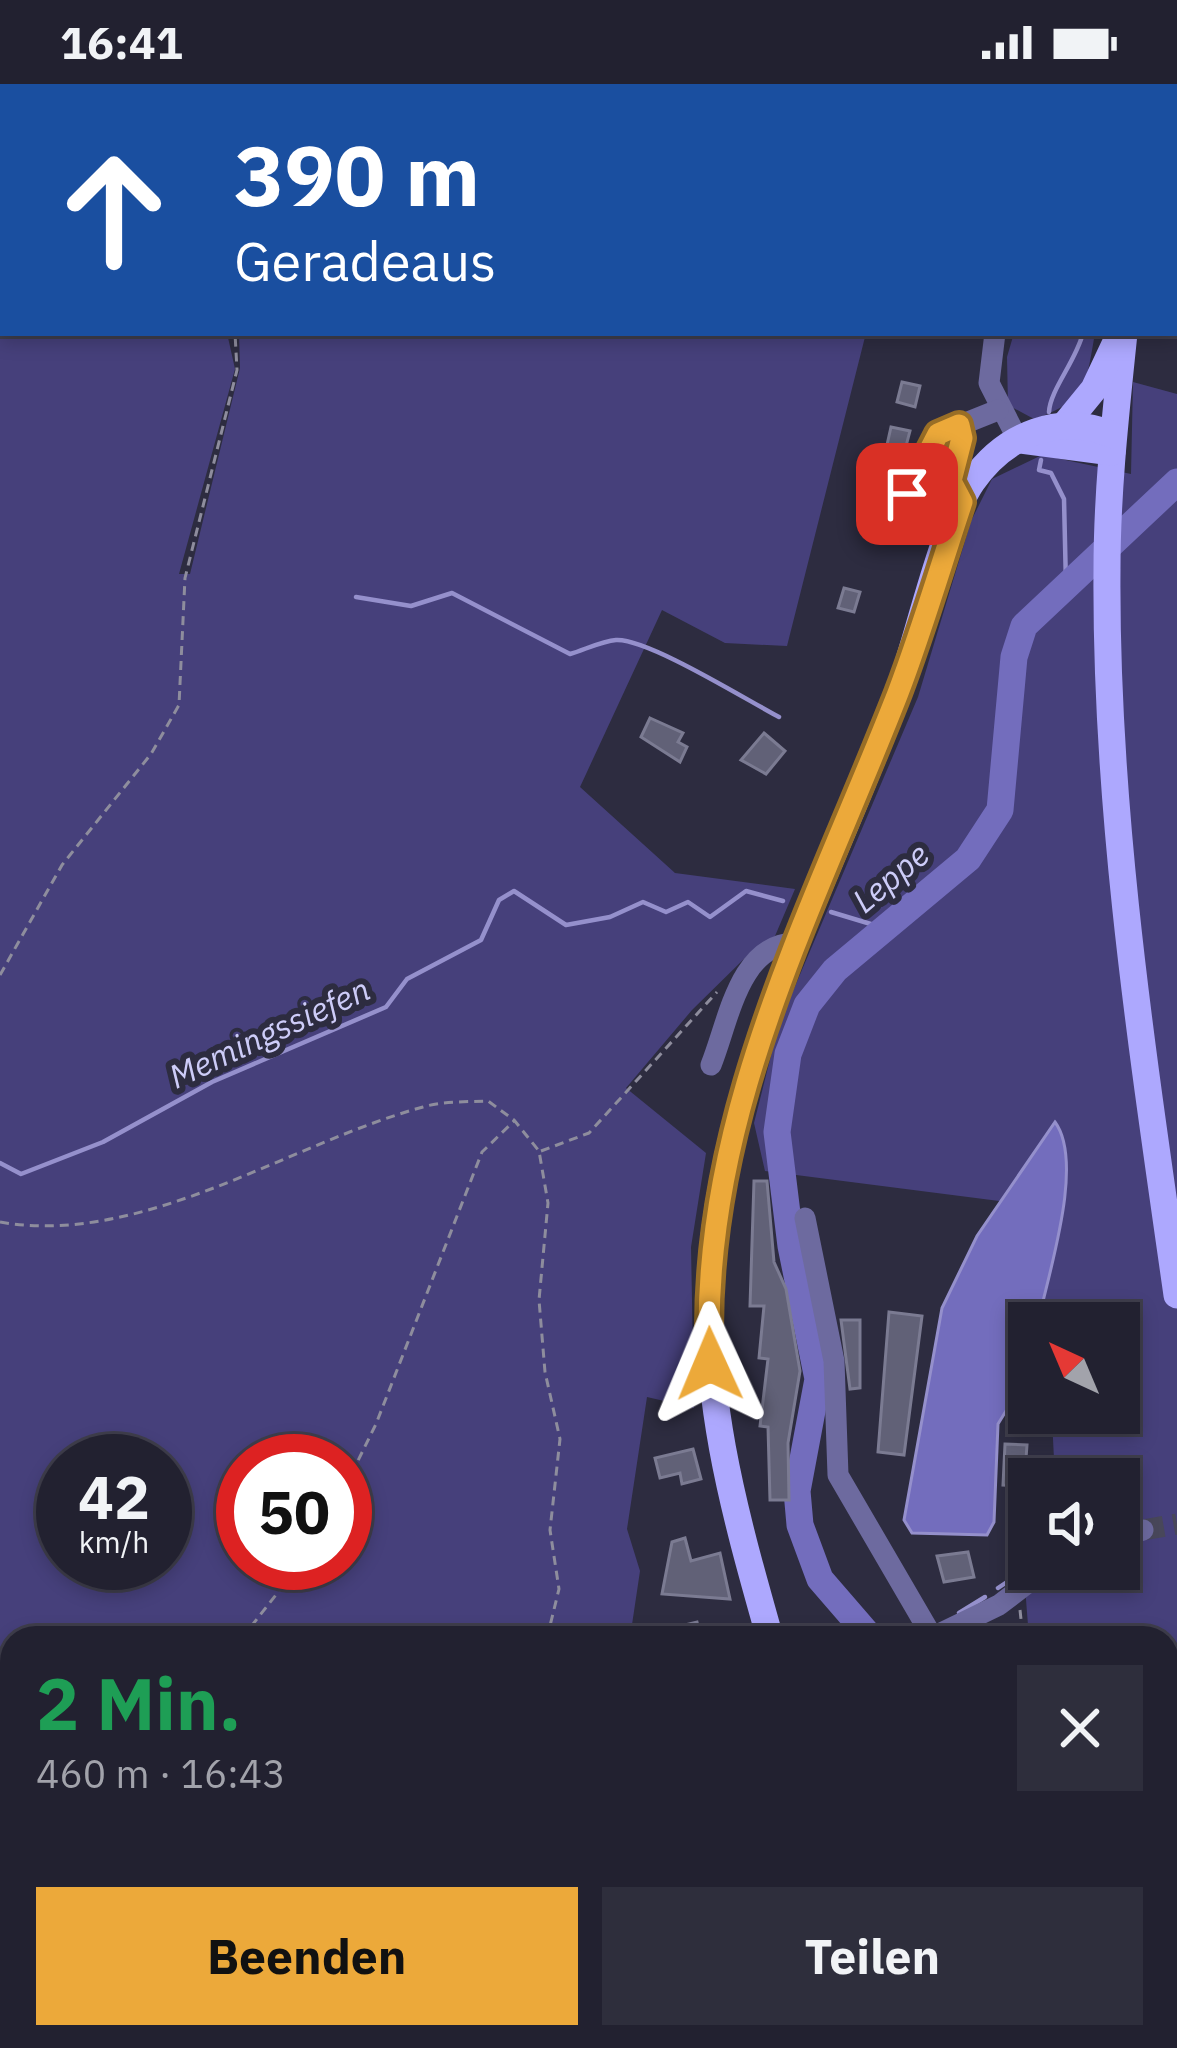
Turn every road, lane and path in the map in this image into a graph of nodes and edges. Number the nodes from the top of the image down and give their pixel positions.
1 (235, 336) edge
2 (995, 336) edge
3 (1120, 336) edge
4 (1122, 336) edge
5 (998, 410) junction
6 (1066, 422) junction
7 (959, 425) junction
8 (1018, 440) junction
9 (1113, 444) junction
10 (962, 502) junction
11 (900, 514) dead end
12 (794, 943) junction
13 (0, 975) edge
14 (724, 985) dead end
15 (711, 1065) dead end
16 (514, 1120) junction
17 (539, 1151) junction
18 (805, 1218) dead end
19 (0, 1222) edge
20 (1177, 1295) edge
21 (371, 1434) edge
22 (1143, 1530) tunnel mouth
23 (1140, 1531) edge
24 (280, 1590) edge
25 (1018, 1590) joint
26 (251, 1626) edge
27 (550, 1626) edge
28 (767, 1626) edge
29 (925, 1626) edge
30 (954, 1626) edge
31 (1022, 1626) edge

1 - 13 path
2 - 5 street
3 - 6 main road
4 - 9 main road
5 - 7 street
5 - 8 street
6 - 8 main road
6 - 9 main road
7 - 10 street
7 - 11 street
8 - 9 main road
8 - 10 main road
9 - 20 main road
10 - 12 main road
12 - 15 street
12 - 28 main road
14 - 17 path
16 - 17 path
16 - 19 path
16 - 21 path
17 - 27 path
18 - 29 street
22 - 23 street
24 - 26 path
25 - 30 street
25 - 31 path

